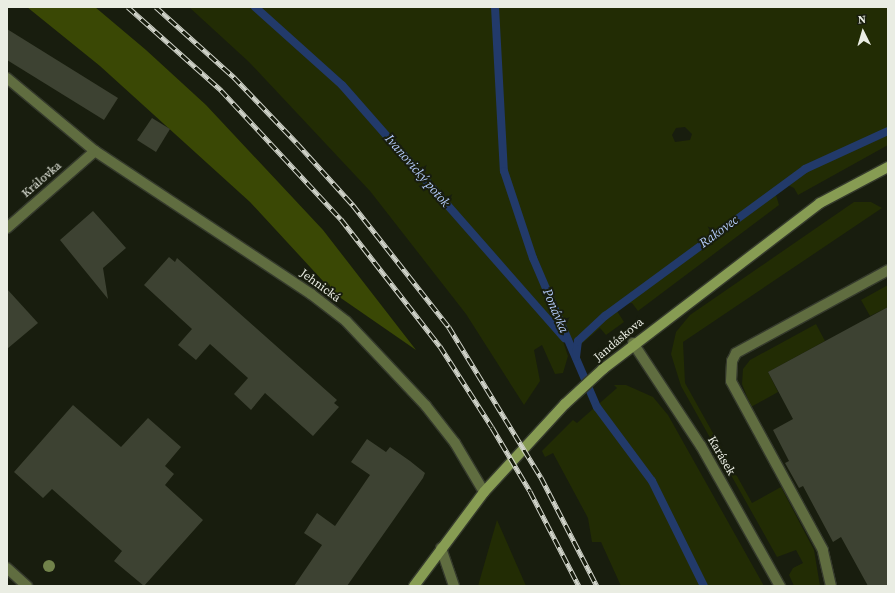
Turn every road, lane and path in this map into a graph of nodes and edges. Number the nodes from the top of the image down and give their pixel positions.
1 (7, 78) edge
2 (95, 151) junction
3 (887, 169) edge
4 (7, 228) edge
5 (888, 270) edge
6 (633, 343) junction
7 (484, 492) junction
8 (441, 548) junction
9 (7, 568) edge
10 (27, 586) edge
11 (414, 586) edge
12 (454, 586) edge
13 (780, 586) edge
14 (831, 586) edge

1 - 2 street, Jehnická
2 - 4 street, Královka
2 - 7 street, Jehnická
3 - 6 street, Jandáskova
5 - 14 street
6 - 7 street, Jandáskova
6 - 13 street, Karásek
7 - 8 street, Jandáskova
8 - 11 street, Jandáskova
8 - 12 street
9 - 10 street

